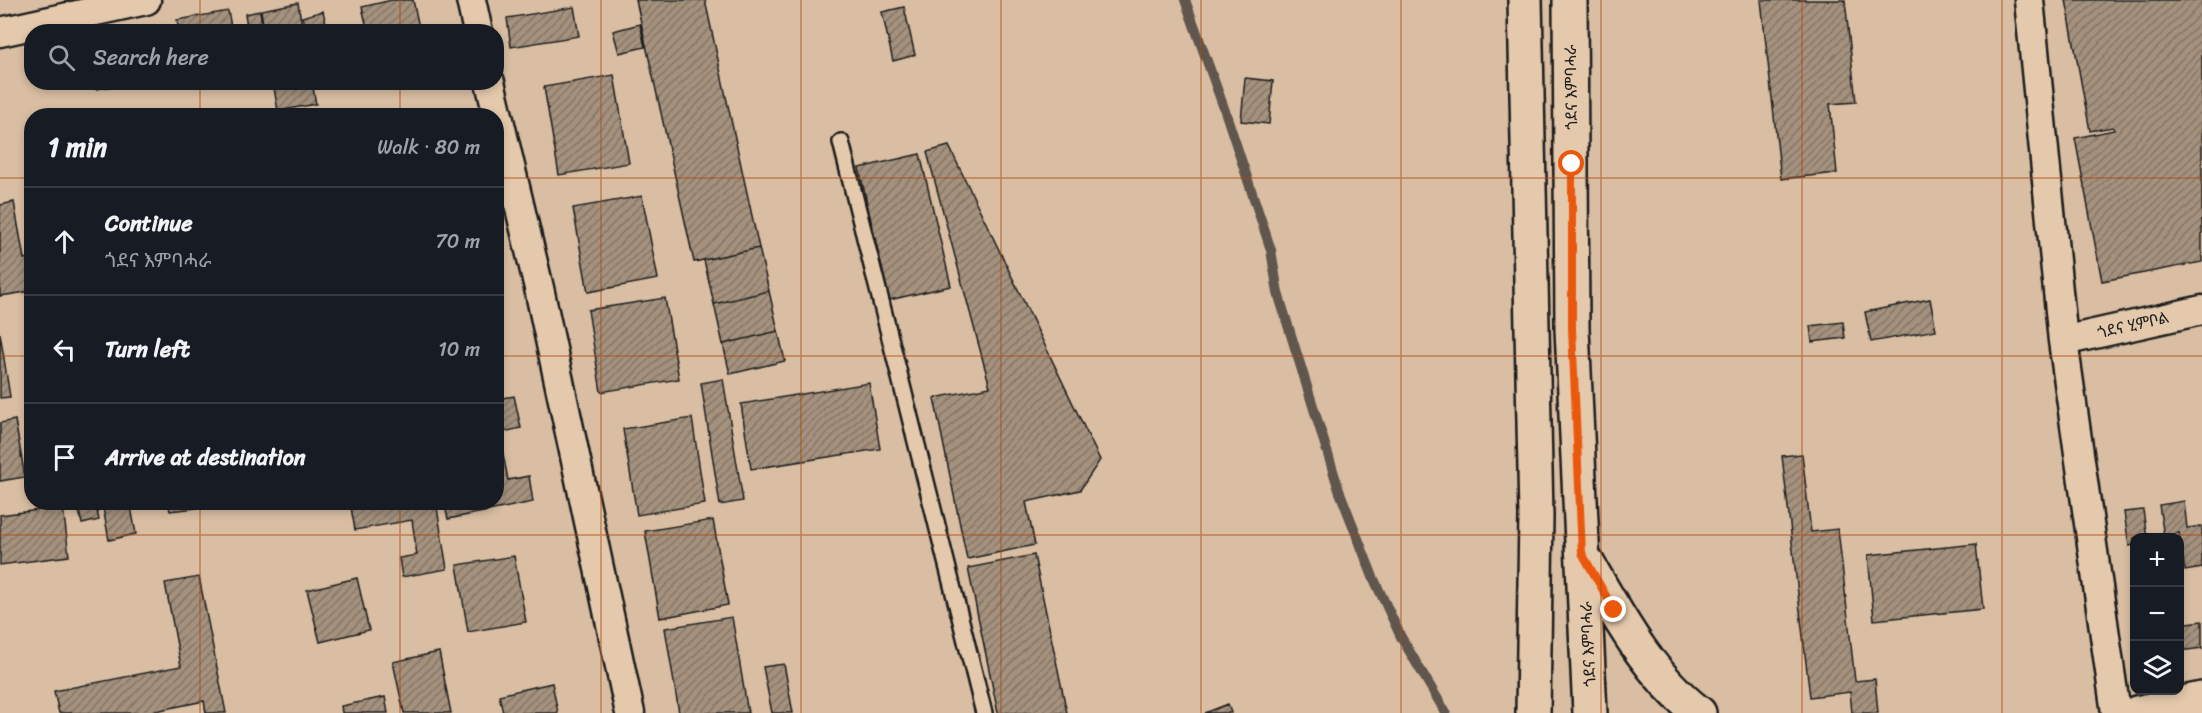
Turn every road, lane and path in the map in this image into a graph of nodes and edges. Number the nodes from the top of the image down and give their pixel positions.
1 (146, 0) edge
2 (471, 0) edge
3 (1525, 0) edge
4 (1570, 0) edge
5 (2029, 0) edge
6 (36, 24) edge
7 (476, 24) edge
8 (24, 27) edge
9 (0, 32) edge
10 (492, 90) edge
11 (496, 108) edge
12 (504, 141) edge
13 (841, 142) dead end
14 (2202, 310) edge
15 (2063, 341) junction
16 (1582, 553) junction
17 (1534, 659) junction
18 (2202, 699) edge
19 (630, 713) edge
20 (984, 713) edge
21 (1509, 713) edge
22 (1533, 713) edge
23 (1590, 713) edge
24 (1699, 713) edge
25 (2116, 713) edge
26 (2137, 713) edge

1 - 6 street
2 - 7 street
3 - 17 main road
4 - 16 main road, ጎደና እምባሓራ
5 - 15 street
8 - 9 street
10 - 11 street
12 - 19 street
13 - 20 lane
14 - 15 street, ጎደና ሂምቦል
15 - 25 street
16 - 23 main road, ጎደና እምባሓራ
16 - 24 main road
17 - 21 main road
17 - 22 main road
18 - 26 main road

